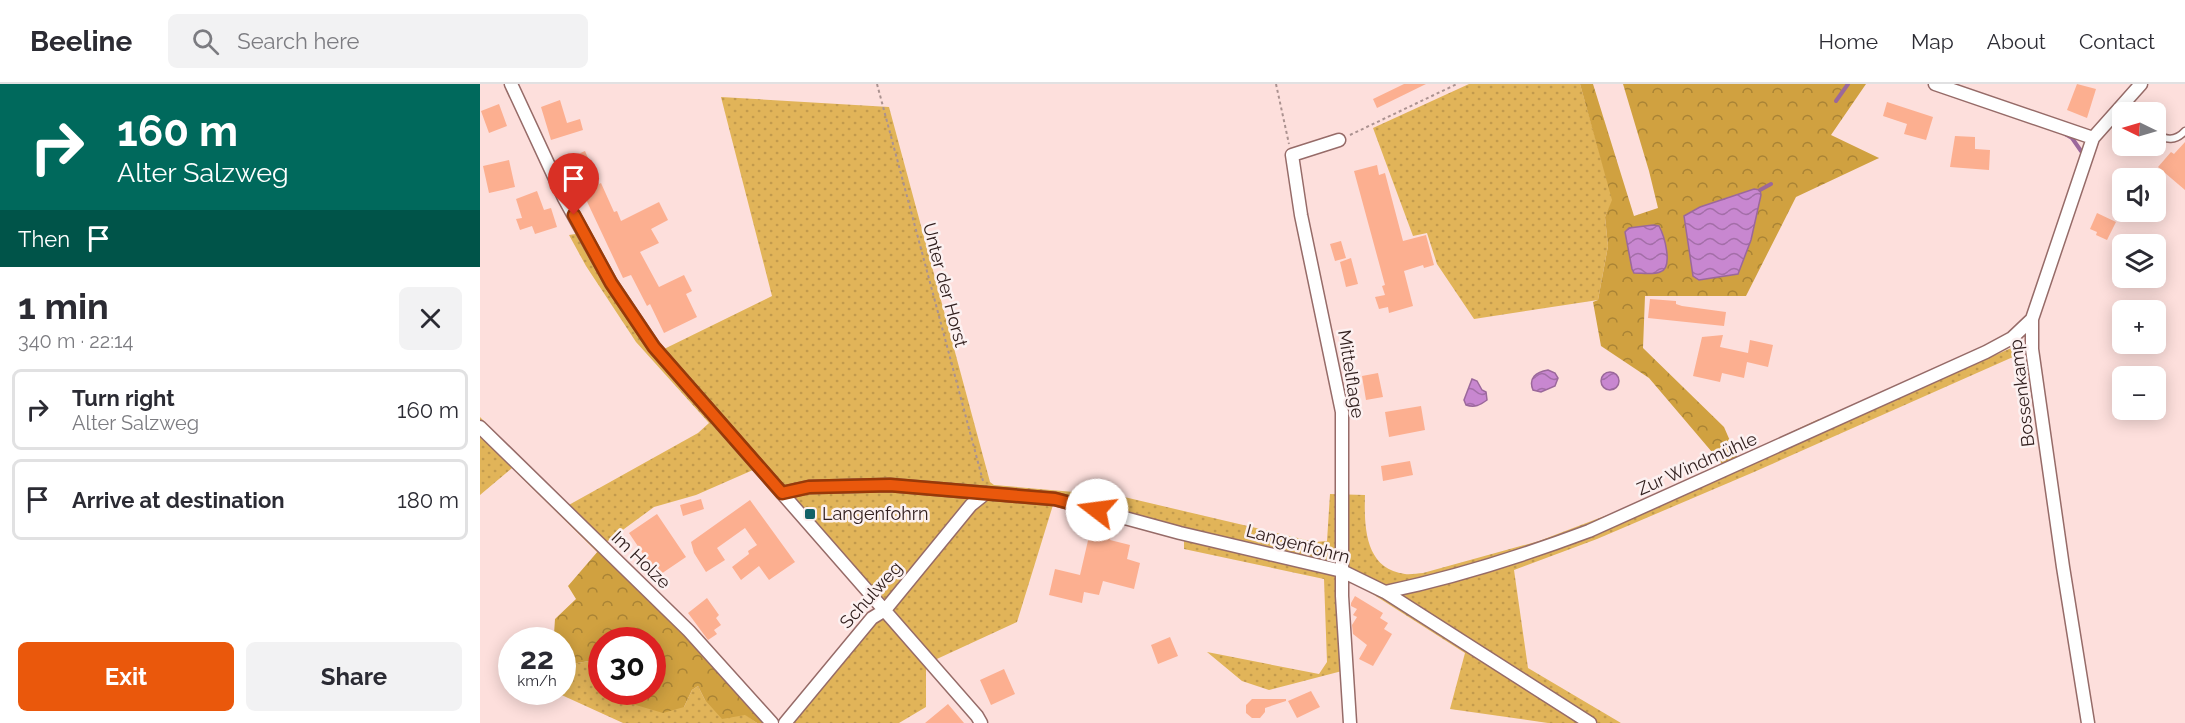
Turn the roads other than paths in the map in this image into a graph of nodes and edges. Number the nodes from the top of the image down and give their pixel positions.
1 (511, 84) edge
2 (1935, 84) edge
3 (2141, 84) edge
4 (2129, 102) edge
5 (2112, 120) edge
6 (2185, 131) edge
7 (2093, 138) junction
8 (2166, 139) edge
9 (1339, 140) road end
10 (2032, 319) junction
11 (2012, 338) junction
12 (2032, 349) junction
13 (480, 427) edge
14 (782, 493) junction
15 (987, 493) junction
16 (1342, 572) junction
17 (1384, 592) junction
18 (885, 610) junction
19 (771, 723) edge
20 (785, 723) edge
21 (981, 723) edge
22 (1350, 723) edge
23 (1590, 723) edge
24 (2088, 723) edge

1 - 14 street
2 - 7 street
3 - 4 street, Bossenkamp
5 - 7 street, Bossenkamp
6 - 8 lane
7 - 10 street, Bossenkamp
9 - 16 street, Mittelflage
10 - 11 street, Zur Windmühle
10 - 12 street, Bossenkamp
11 - 12 street
11 - 17 street, Zur Windmühle
12 - 24 street, Bossenkamp
13 - 19 street, Im Holze
14 - 15 street, Langenfohrn
14 - 18 street
15 - 16 street, Langenfohrn
15 - 18 street, Schulweg
16 - 17 street, Langenfohrn
16 - 22 street, Mittelflage
17 - 23 street, Langenfohrn
18 - 20 street, Schulweg
18 - 21 street

